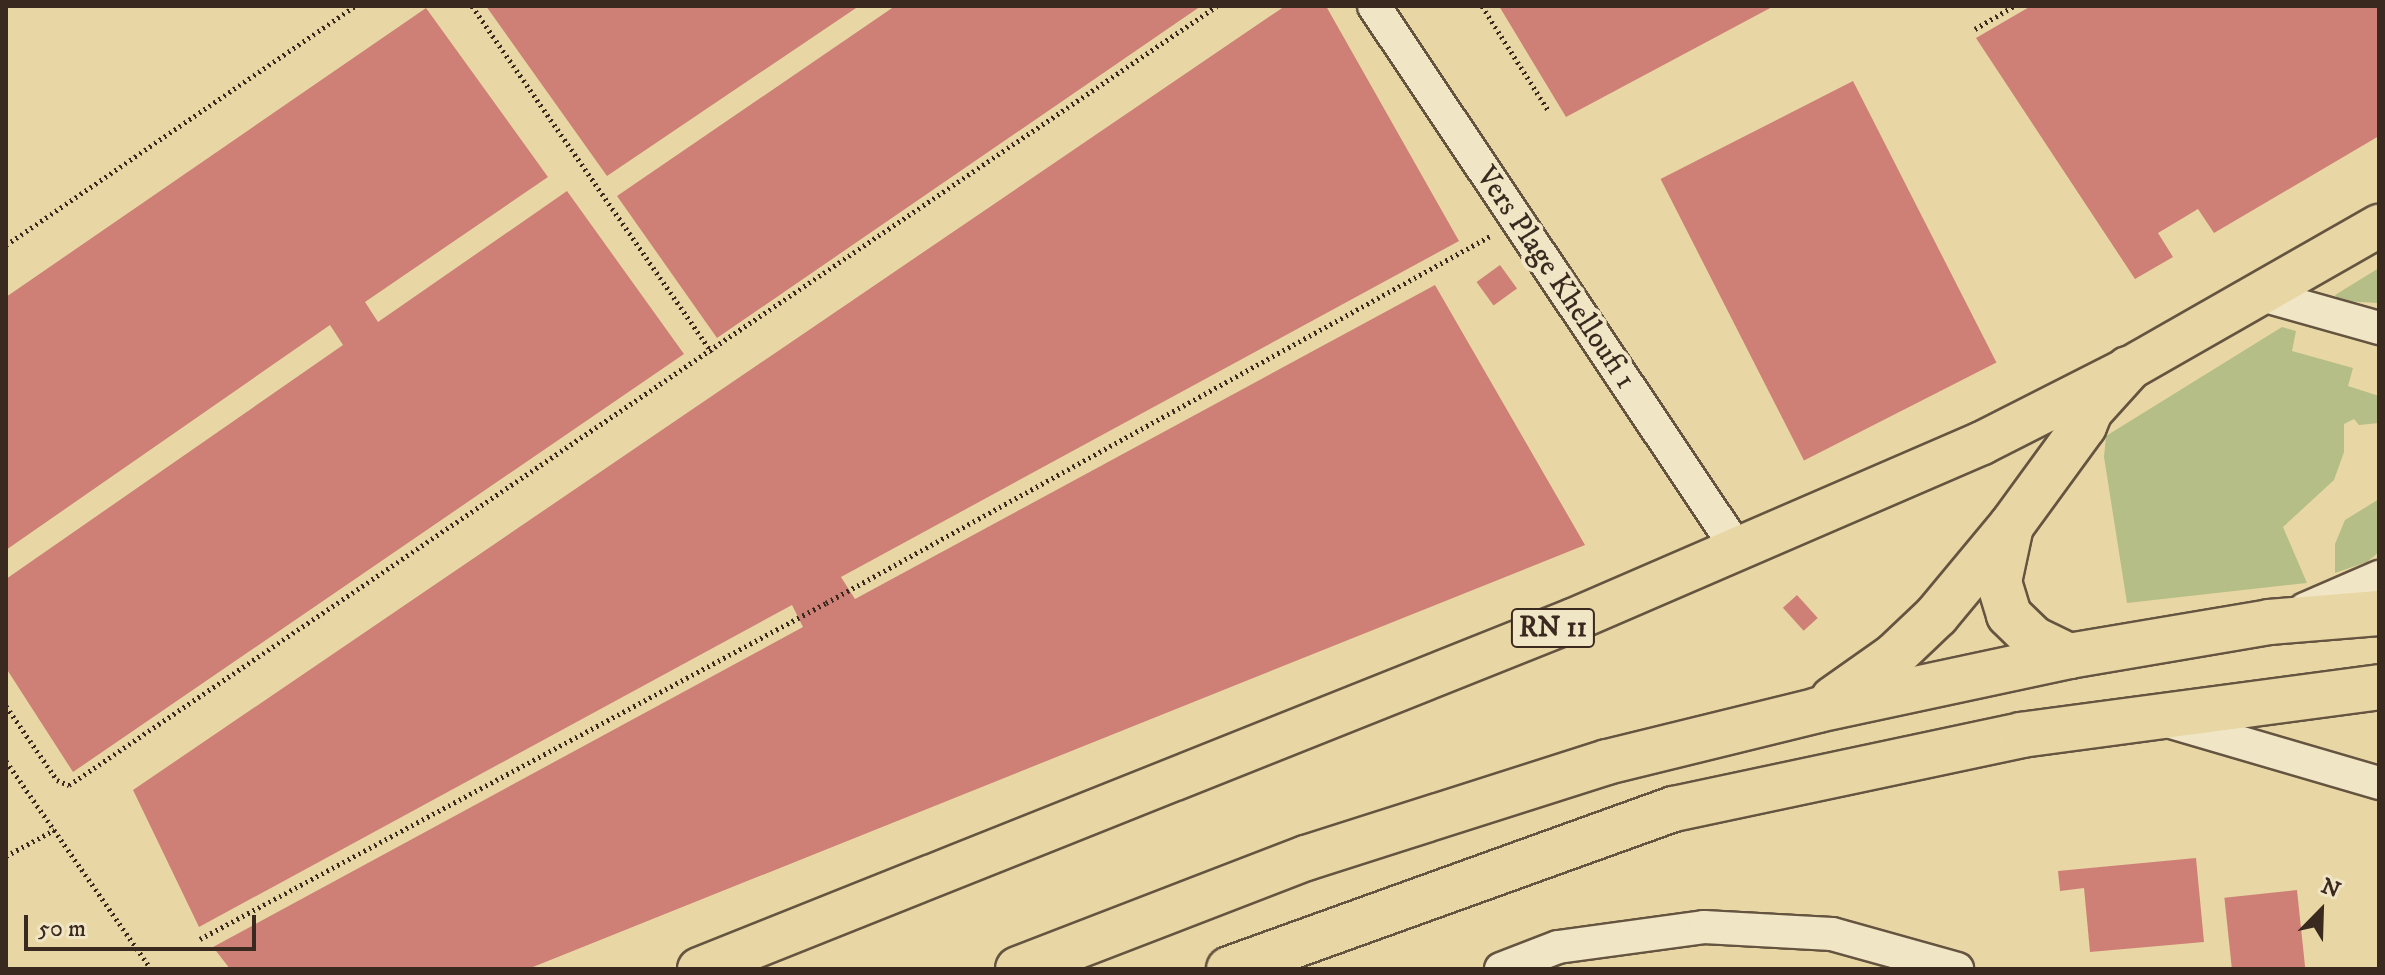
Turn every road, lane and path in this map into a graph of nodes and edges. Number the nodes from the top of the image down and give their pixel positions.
1 (355, 6) edge
2 (472, 6) edge
3 (1217, 6) edge
4 (1374, 6) edge
5 (1482, 6) edge
6 (2014, 6) edge
7 (1975, 29) dead end
8 (1548, 110) dead end
9 (1517, 221) junction
10 (2379, 226) edge
11 (6, 245) edge
12 (2258, 294) junction
13 (2379, 328) edge
14 (712, 352) junction
15 (2128, 369) junction
16 (2011, 526) junction
17 (1738, 550) junction
18 (2379, 577) edge
19 (2379, 613) edge
20 (2269, 622) junction
21 (2069, 656) junction
22 (2379, 687) edge
23 (6, 706) edge
24 (1818, 710) junction
25 (2160, 719) junction
26 (6, 761) edge
27 (2379, 783) edge
28 (54, 830) junction
29 (6, 856) edge
30 (200, 939) dead end
31 (1856, 956) edge
32 (151, 969) edge
33 (699, 969) edge
34 (1018, 969) edge
35 (1229, 969) edge
36 (1501, 969) edge
37 (1957, 969) edge

1 - 11 path
2 - 14 path
3 - 14 path
4 - 9 street, Vers Plage Khelloufi 1
5 - 8 path
6 - 7 path
9 - 17 street, Vers Plage Khelloufi 1
9 - 30 path
10 - 12 main road, RN 11
12 - 13 street
12 - 15 main road, RN 11
14 - 23 path
15 - 16 highway
15 - 17 main road, RN 11
16 - 21 highway
16 - 24 highway
17 - 33 main road, RN 11
18 - 20 street
19 - 20 highway
20 - 21 highway
21 - 24 highway
22 - 25 highway
24 - 34 highway
25 - 27 street
25 - 35 highway
26 - 28 path
28 - 29 path
28 - 32 path
31 - 36 street
31 - 37 street

